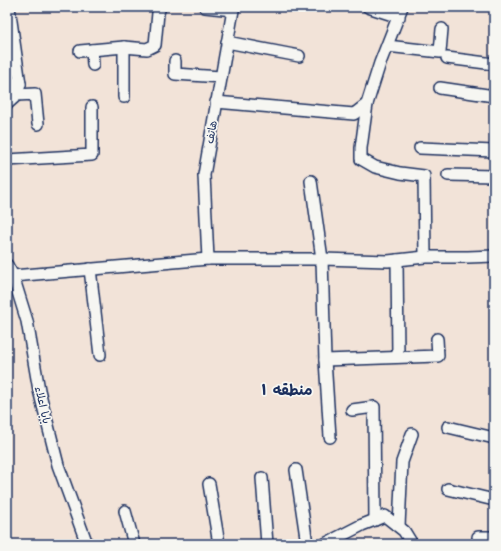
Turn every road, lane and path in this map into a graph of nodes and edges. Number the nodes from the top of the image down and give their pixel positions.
1 (10, 7) edge
2 (160, 7) edge
3 (205, 7) edge
4 (368, 7) edge
5 (233, 8) edge
6 (400, 12) edge
7 (442, 29) dead end
8 (227, 42) junction
9 (387, 46) junction
10 (124, 47) junction
11 (92, 50) junction
12 (80, 51) dead end
13 (299, 56) dead end
14 (447, 58) dead end
15 (175, 61) dead end
16 (494, 64) edge
17 (93, 66) dead end
18 (221, 77) junction
19 (7, 83) edge
20 (20, 84) junction
21 (440, 88) dead end
22 (17, 95) junction
23 (494, 96) edge
24 (124, 97) dead end
25 (216, 102) junction
26 (7, 104) edge
27 (366, 104) junction
28 (92, 107) dead end
29 (38, 124) dead end
30 (420, 148) dead end
31 (494, 151) edge
32 (7, 160) edge
33 (448, 175) dead end
34 (494, 176) edge
35 (311, 181) dead end
36 (494, 256) edge
37 (425, 257) junction
38 (322, 258) junction
39 (208, 259) junction
40 (397, 260) junction
41 (7, 265) edge
42 (90, 269) junction
43 (13, 276) junction
44 (437, 339) dead end
45 (100, 355) dead end
46 (398, 357) junction
47 (324, 360) junction
48 (352, 410) dead end
49 (448, 427) dead end
50 (412, 434) dead end
51 (330, 437) dead end
52 (494, 438) edge
53 (296, 470) dead end
54 (262, 478) dead end
55 (209, 484) dead end
56 (448, 489) dead end
57 (494, 500) edge
58 (125, 511) dead end
59 (375, 520) junction
60 (399, 526) junction
61 (478, 537) dead end
62 (494, 537) edge
63 (87, 544) edge
64 (134, 544) edge
65 (219, 544) edge
66 (267, 544) edge
67 (307, 544) edge
68 (325, 544) edge
69 (412, 544) edge

1 - 20 street
2 - 10 street
3 - 5 street
4 - 6 street
5 - 8 street, هاتف
6 - 9 street
7 - 9 street
8 - 13 street
8 - 18 street, هاتف
9 - 27 street
10 - 11 street
10 - 24 street
11 - 12 street
11 - 17 street
14 - 16 street
15 - 18 street
18 - 25 street, هاتف
19 - 20 street
20 - 22 street
21 - 23 street
22 - 26 street
22 - 29 street
25 - 27 street
25 - 39 street, هاتف
27 - 37 street
28 - 32 street
30 - 31 street
33 - 34 street
35 - 38 street
36 - 37 street
37 - 40 street
38 - 39 street
38 - 40 street
38 - 47 street
39 - 42 street
40 - 46 street
41 - 43 street, بابا اعلاء
42 - 43 street
42 - 45 street
43 - 63 street, بابا اعلاء
44 - 46 street
46 - 47 street
47 - 51 street
48 - 59 street
49 - 52 street
50 - 60 street
53 - 67 street
54 - 66 street
55 - 65 street
56 - 57 street
58 - 64 street
59 - 60 street
59 - 68 street
60 - 69 street
61 - 62 street

